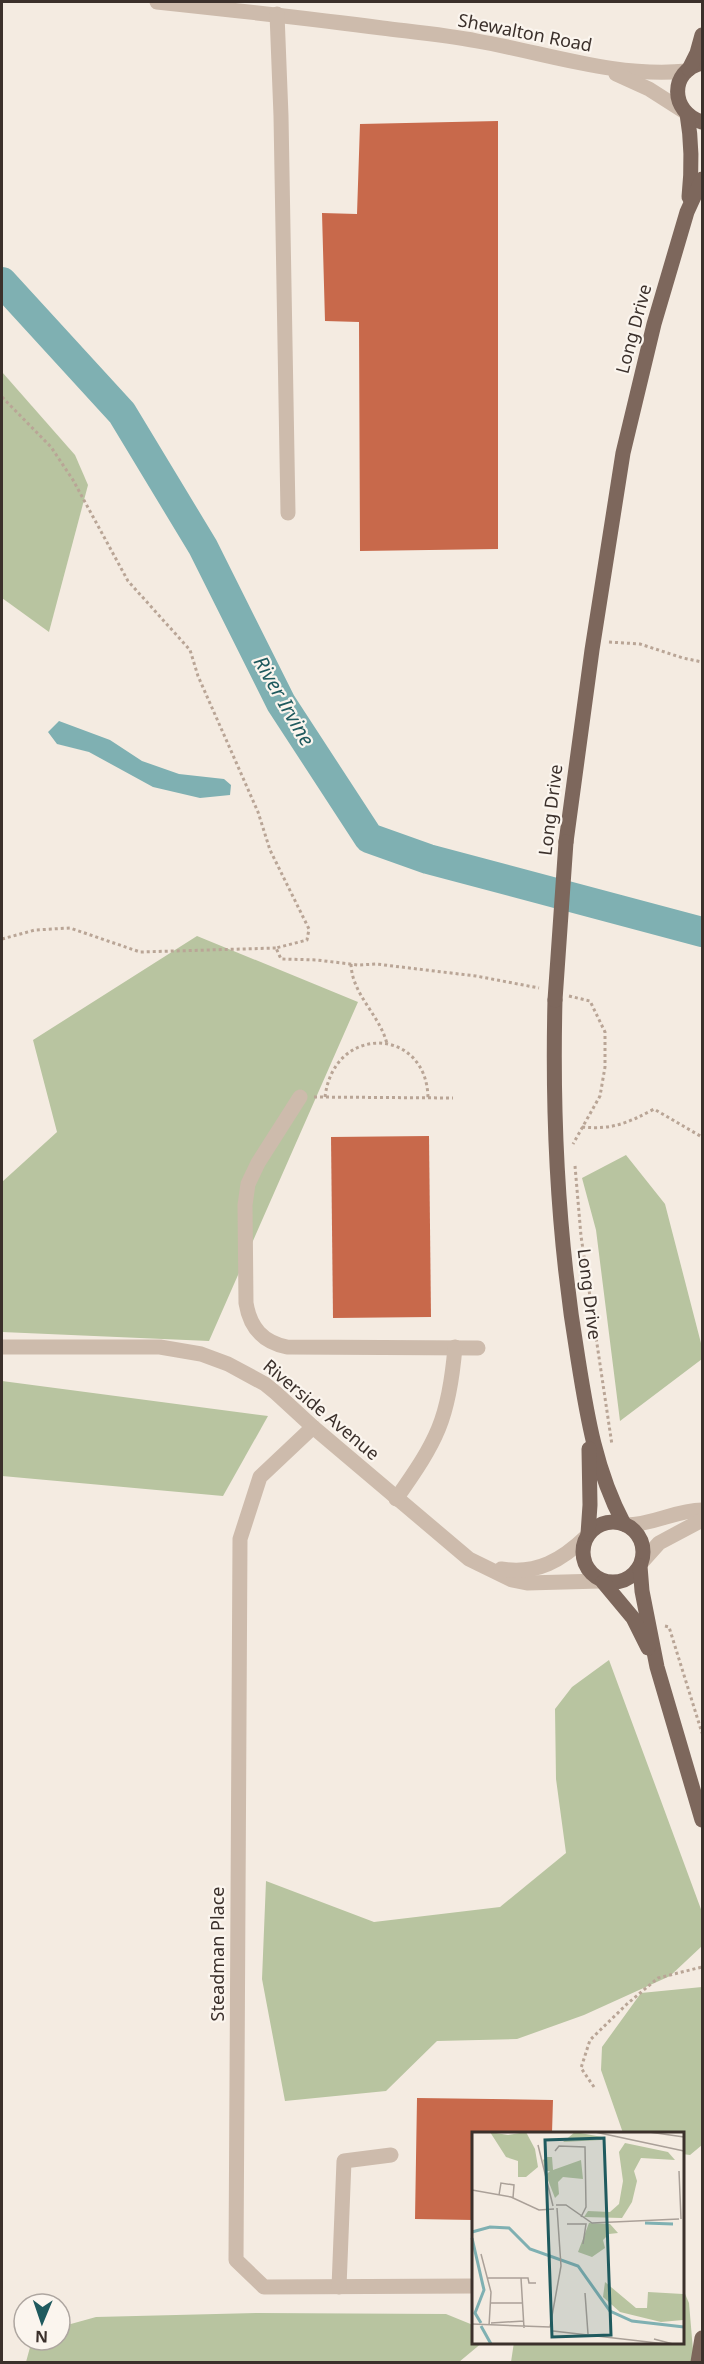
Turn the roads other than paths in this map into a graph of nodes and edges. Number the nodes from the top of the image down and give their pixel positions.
1 (157, 2) edge
2 (277, 14) junction
3 (702, 35) edge
4 (599, 68) junction
5 (693, 68) edge
6 (686, 113) junction
7 (702, 122) edge
8 (702, 179) edge
9 (687, 212) junction
10 (288, 513) dead end
11 (300, 1097) road end
12 (2, 1347) edge
13 (455, 1347) junction
14 (478, 1348) dead end
15 (588, 1422) junction
16 (313, 1427) junction
17 (396, 1499) junction
18 (702, 1510) edge
19 (702, 1520) edge
20 (625, 1525) junction
21 (587, 1535) junction
22 (641, 1564) junction
23 (481, 1566) junction
24 (602, 1581) junction
25 (657, 1667) junction
26 (702, 1820) edge
27 (391, 2155) dead end
28 (472, 2286) edge
29 (339, 2287) junction
30 (702, 2339) edge
31 (698, 2362) edge

1 - 2 street, Shewalton Road
2 - 4 street, Shewalton Road
2 - 10 street
3 - 5 main road
4 - 5 street, Shewalton Road
4 - 6 street, Shewalton Road
5 - 6 main road, Long Drive
6 - 7 main road
6 - 9 main road, Long Drive
8 - 9 main road, Long Drive
9 - 15 main road, Long Drive, bridge
11 - 13 street
12 - 16 street, Riverside Avenue
13 - 14 street
13 - 17 street
15 - 20 main road, Long Drive
15 - 21 main road, Long Drive
16 - 17 street, Riverside Avenue
16 - 29 street, Steadman Place
17 - 23 street, Riverside Avenue
18 - 20 street
19 - 22 street
20 - 21 main road
20 - 22 main road
21 - 23 street, Riverside Avenue
21 - 24 main road
22 - 24 main road
22 - 25 main road
23 - 24 street, Riverside Avenue
24 - 25 main road
25 - 26 main road
27 - 29 street
28 - 29 street, Steadman Place
30 - 31 main road

